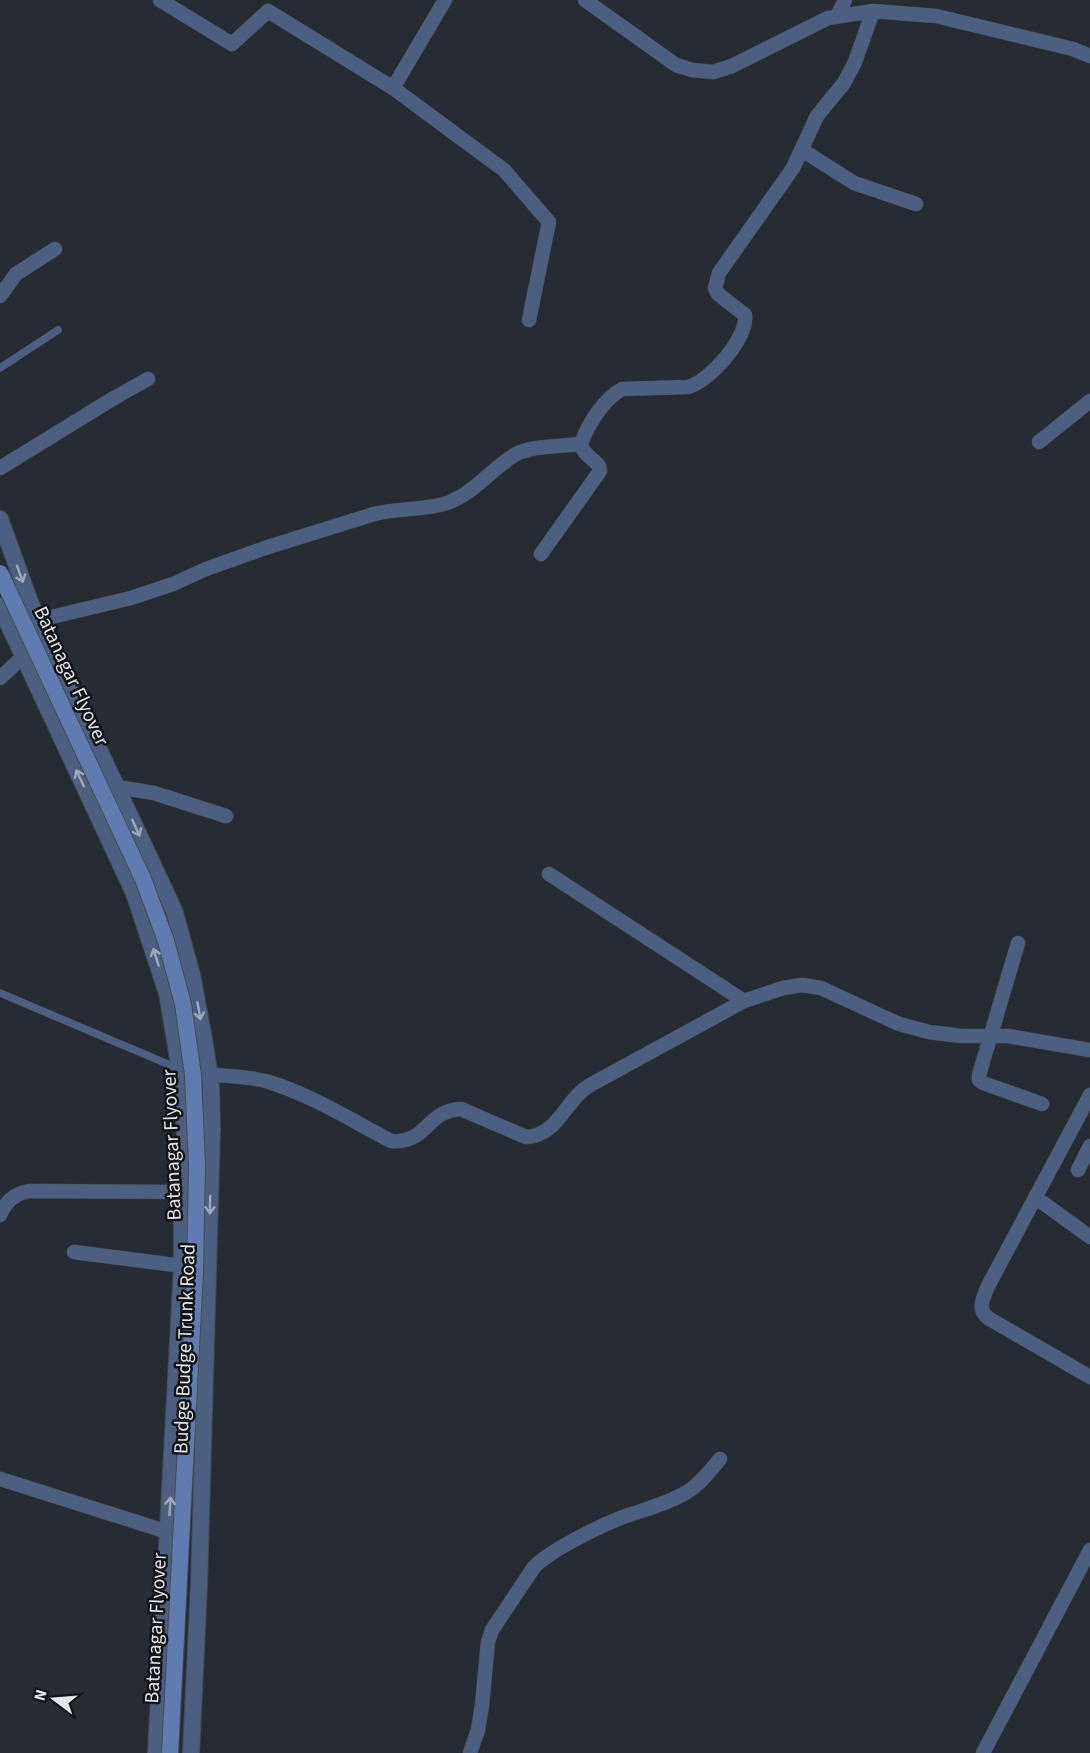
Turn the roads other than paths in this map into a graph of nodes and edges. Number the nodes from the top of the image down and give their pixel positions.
1 (160, 0) edge
2 (445, 0) edge
3 (585, 0) edge
4 (845, 0) edge
5 (873, 10) junction
6 (837, 16) junction
7 (1090, 56) edge
8 (393, 88) junction
9 (802, 150) junction
10 (916, 204) dead end
11 (56, 249) dead end
12 (0, 296) edge
13 (529, 320) dead end
14 (58, 330) dead end
15 (0, 368) edge
16 (148, 379) dead end
17 (1090, 401) edge
18 (1040, 442) dead end
19 (581, 444) junction
20 (0, 468) edge
21 (0, 519) edge
22 (541, 554) dead end
23 (0, 573) edge
24 (0, 606) edge
25 (39, 620) junction
26 (24, 656) junction
27 (0, 678) edge
28 (117, 787) junction
29 (226, 816) dead end
30 (549, 874) dead end
31 (1018, 943) dead end
32 (0, 993) edge
33 (744, 1001) junction
34 (990, 1036) junction
35 (1089, 1045) edge
36 (179, 1069) junction
37 (209, 1074) junction
38 (1090, 1095) edge
39 (1042, 1104) dead end
40 (1090, 1146) edge
41 (1078, 1170) dead end
42 (182, 1192) junction
43 (1035, 1197) junction
44 (0, 1215) edge
45 (1090, 1237) edge
46 (74, 1252) dead end
47 (182, 1266) junction
48 (1090, 1377) edge
49 (720, 1459) dead end
50 (0, 1479) edge
51 (168, 1532) junction
52 (1090, 1550) edge
53 (156, 1753) edge
54 (170, 1753) edge
55 (191, 1753) edge
56 (470, 1753) edge
57 (983, 1753) edge

1 - 8 street
2 - 8 street
3 - 6 street
4 - 6 street
5 - 6 street
5 - 7 street
5 - 9 street
8 - 13 street
9 - 10 street
9 - 19 street
11 - 12 street
14 - 15 lane
16 - 20 street
17 - 18 street
19 - 22 street
19 - 25 street
21 -> 25 street, Budge Budge Trunk Road
23 - 54 main road, Batanagar Flyover, bridge
24 - 26 street, Budge Budge Trunk Road
25 - 28 street, Budge Budge Trunk Road
26 - 27 street
36 -> 26 street, Budge Budge Trunk Road
28 - 29 street
28 -> 37 street, Budge Budge Trunk Road
30 - 33 street
31 - 34 street
32 - 36 lane
33 - 34 street
33 - 37 street
34 - 35 street
34 - 39 street
36 - 37 street
36 - 42 street, Budge Budge Trunk Road
37 -> 55 street, Budge Budge Trunk Road
38 - 43 street
40 - 41 street
42 - 44 street
42 - 47 street, Budge Budge Trunk Road
43 - 45 street
43 - 48 street
46 - 47 street
51 -> 47 street, Budge Budge Trunk Road
49 - 56 street
50 - 51 street
51 - 53 street, Budge Budge Trunk Road
52 - 57 street

